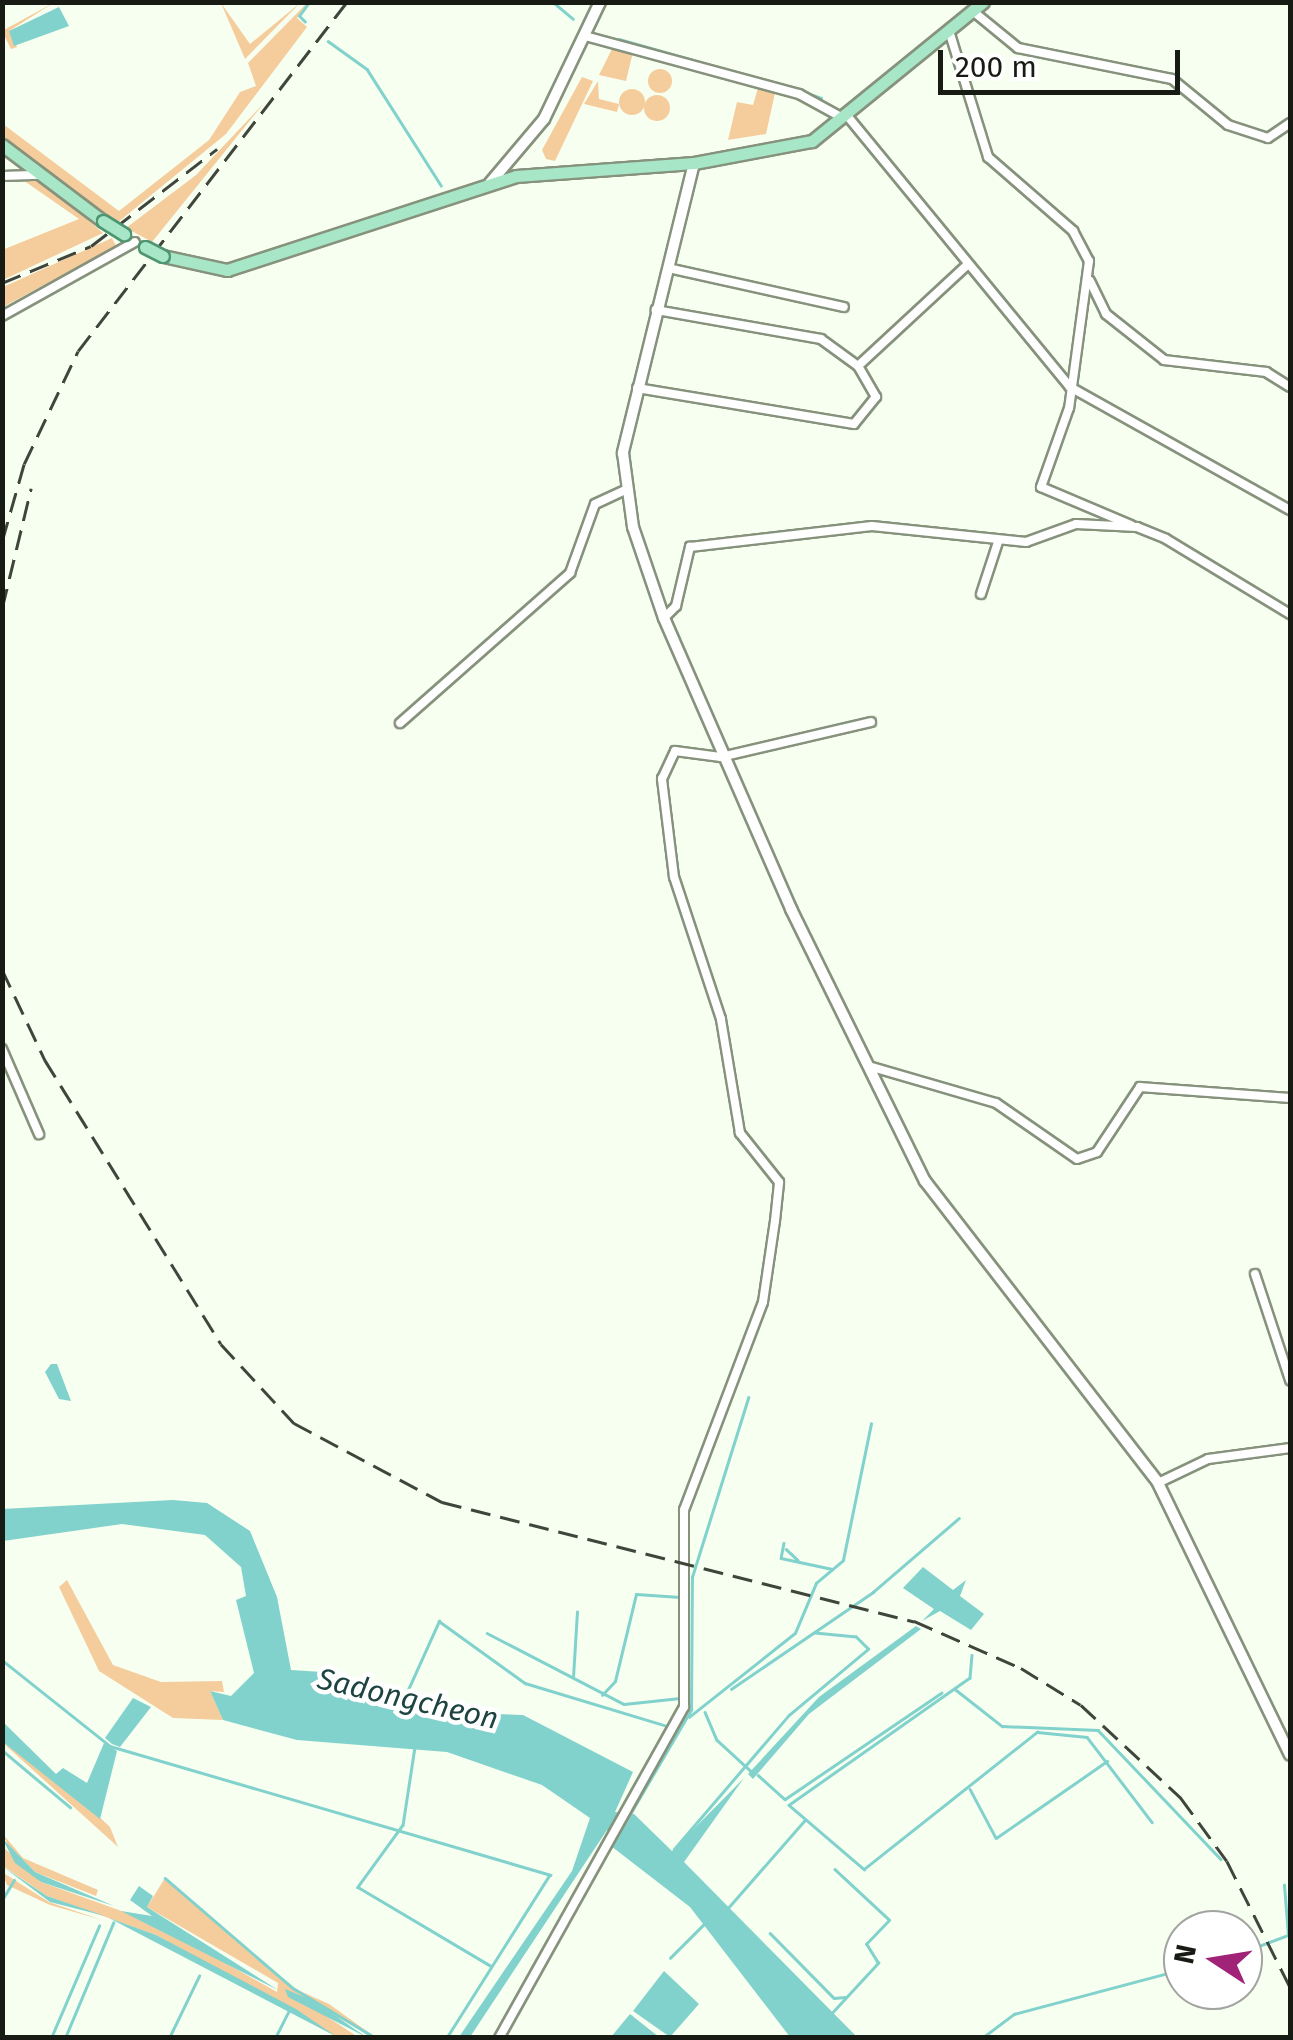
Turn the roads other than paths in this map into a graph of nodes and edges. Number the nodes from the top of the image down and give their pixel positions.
1 (600, 2) edge
2 (978, 7) edge
3 (950, 34) junction
4 (585, 36) junction
5 (848, 120) junction
6 (1290, 123) edge
7 (2, 145) edge
8 (694, 163) junction
9 (2, 176) edge
10 (44, 176) junction
11 (490, 183) junction
12 (134, 241) junction
13 (968, 265) junction
14 (668, 268) junction
15 (1088, 276) junction
16 (844, 307) dead end
17 (656, 310) junction
18 (2, 316) edge
19 (858, 366) junction
20 (1290, 386) edge
21 (638, 388) junction
22 (1070, 388) junction
23 (624, 490) junction
24 (1290, 510) edge
25 (1137, 527) junction
26 (998, 542) junction
27 (981, 594) dead end
28 (1290, 614) edge
29 (664, 618) junction
30 (871, 722) dead end
31 (400, 723) dead end
32 (721, 756) junction
33 (2, 1050) edge
34 (872, 1067) junction
35 (1290, 1098) edge
36 (40, 1134) dead end
37 (1255, 1274) dead end
38 (1290, 1380) edge
39 (1290, 1448) edge
40 (1158, 1482) junction
41 (1290, 1756) edge
42 (499, 2038) edge

1 - 4 main road
2 - 3 main road
2 - 6 street
3 - 5 main road
3 - 15 street
4 - 5 street
4 - 11 main road
5 - 8 main road
5 - 13 street
7 - 10 main road
8 - 11 main road
8 - 14 main road
9 - 10 street
10 - 12 main road, bridge
11 - 12 main road, bridge
12 - 18 street
13 - 19 street
13 - 22 street
14 - 16 street
14 - 17 main road
15 - 20 street
15 - 22 street
17 - 19 street
17 - 21 main road
19 - 21 street
21 - 23 main road
22 - 24 street
22 - 25 street
23 - 29 main road
23 - 31 street
25 - 26 street
25 - 28 street
26 - 27 street
26 - 29 street
29 - 32 main road
30 - 32 street
32 - 34 main road
32 - 42 street
33 - 36 street
34 - 35 street
34 - 40 main road
37 - 38 street
39 - 40 street
40 - 41 main road

